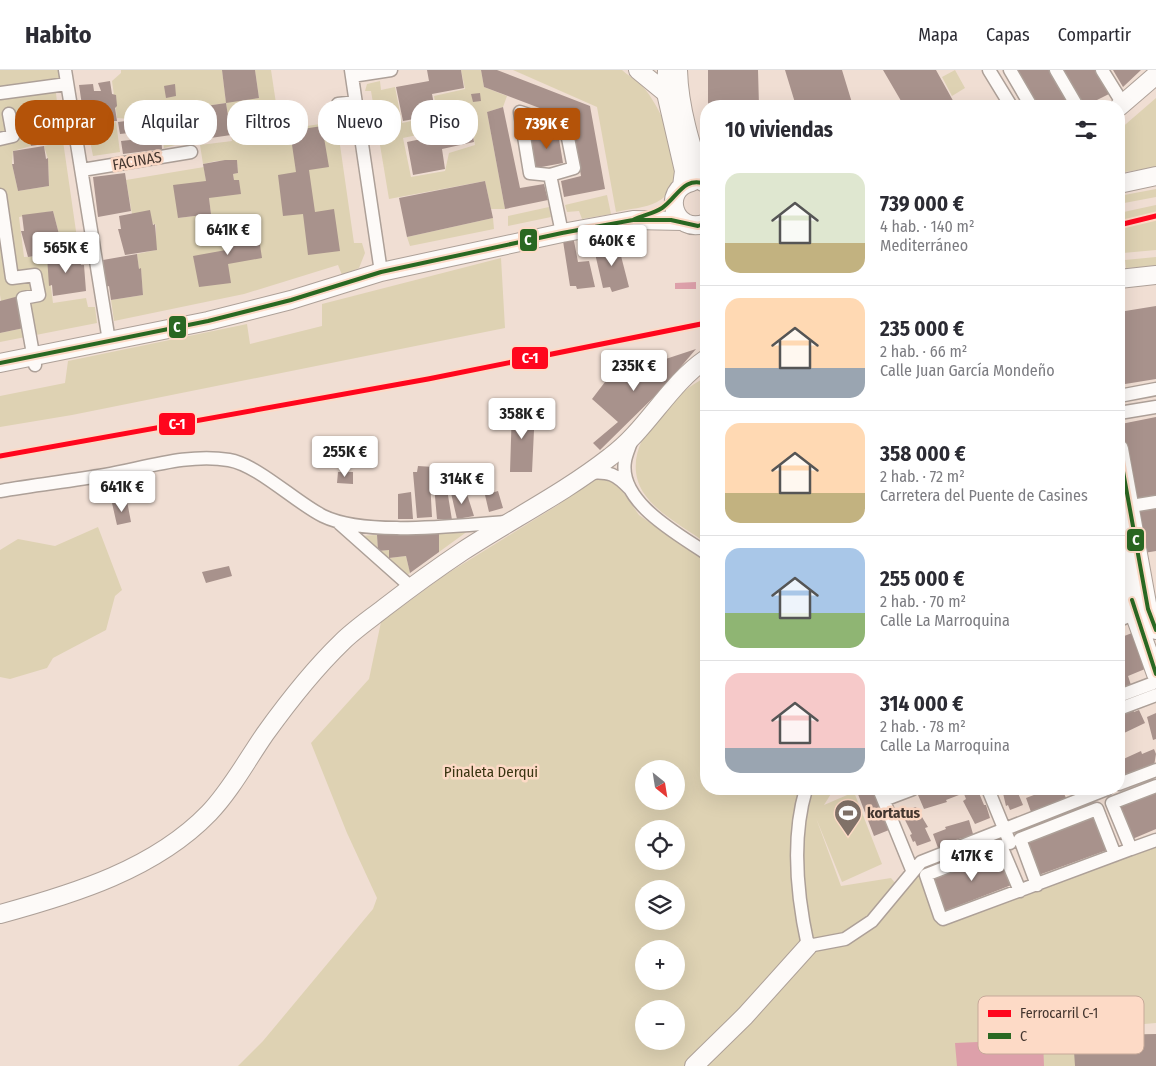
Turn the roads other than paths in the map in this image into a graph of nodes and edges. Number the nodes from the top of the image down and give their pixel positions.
1 (65, 70) edge
2 (391, 70) edge
3 (638, 70) edge
4 (667, 70) edge
5 (989, 70) edge
6 (1010, 70) edge
7 (1056, 70) edge
8 (1102, 70) edge
9 (352, 73) edge
10 (1156, 75) edge
11 (674, 83) edge
12 (67, 84) junction
13 (0, 93) edge
14 (356, 100) edge
15 (1007, 100) edge
16 (1028, 100) edge
17 (1074, 100) edge
18 (1118, 100) edge
19 (1125, 102) edge
20 (9, 114) dead end
21 (0, 139) edge
22 (363, 145) edge
23 (192, 152) dead end
24 (82, 170) junction
25 (700, 171) edge
26 (550, 175) junction
27 (1156, 176) edge
28 (700, 183) edge
29 (1125, 183) edge
30 (678, 191) junction
31 (0, 195) edge
32 (633, 220) junction
33 (683, 222) junction
34 (700, 224) edge
35 (562, 233) junction
36 (382, 272) junction
37 (1156, 275) edge
38 (1125, 278) edge
39 (109, 341) junction
40 (34, 361) junction
41 (0, 363) edge
42 (700, 363) edge
43 (1156, 389) edge
44 (1125, 395) edge
45 (1156, 407) edge
46 (1125, 412) edge
47 (617, 460) junction
48 (586, 473) junction
49 (614, 476) junction
50 (631, 490) junction
51 (0, 491) edge
52 (1156, 502) edge
53 (1125, 507) edge
54 (1125, 518) edge
55 (338, 521) junction
56 (512, 522) junction
57 (700, 549) edge
58 (1125, 577) edge
59 (411, 587) junction
60 (1134, 614) edge
61 (1156, 630) edge
62 (1156, 674) edge
63 (1156, 682) edge
64 (1125, 694) edge
65 (1156, 695) edge
66 (1125, 707) edge
67 (1156, 770) edge
68 (1125, 782) edge
69 (1156, 786) edge
70 (805, 795) edge
71 (882, 795) edge
72 (990, 795) edge
73 (1089, 795) edge
74 (1102, 795) edge
75 (1104, 806) junction
76 (1004, 830) junction
77 (1156, 840) edge
78 (1010, 843) junction
79 (1131, 849) junction
80 (1115, 855) junction
81 (912, 870) junction
82 (1037, 884) junction
83 (1020, 891) junction
84 (0, 914) edge
85 (808, 946) junction
86 (694, 1066) edge

1 - 12 street
2 - 9 street
3 - 11 street
4 - 11 street
5 - 15 street
6 - 16 street
7 - 17 street
8 - 18 street
9 - 14 street
10 - 19 street
11 - 25 street
11 - 30 street
12 - 13 street
12 - 24 street
20 - 21 street
22 - 36 street
23 - 24 street, FACINAS
24 - 39 street
26 - 26 street
26 - 35 street
27 - 29 street
28 - 30 street
30 - 32 street
30 - 33 street
31 - 40 street
32 - 33 street
32 - 35 street
33 - 34 street
35 - 36 street
36 - 39 street
37 - 38 street
39 - 40 street
40 - 41 street
42 - 47 street
43 - 44 street
45 - 46 street
47 - 48 street
47 - 49 street
47 - 50 street
48 - 49 street
48 - 56 street
49 - 50 street
50 - 57 street
51 - 55 street
52 - 53 street
54 - 60 street
55 - 56 street
55 - 59 street
56 - 59 street
58 - 60 street
59 - 84 street
60 - 61 street
60 - 62 street
63 - 64 street
65 - 66 street
67 - 68 street
69 - 75 street
70 - 85 street
71 - 81 street
72 - 76 street
73 - 76 street
74 - 75 street
75 - 78 street
75 - 79 street
75 - 80 street
76 - 78 street
76 - 81 street
77 - 79 street
78 - 82 street
78 - 83 street
78 - 83 street
79 - 80 street
80 - 82 street
81 - 85 street
82 - 83 street
85 - 86 street

